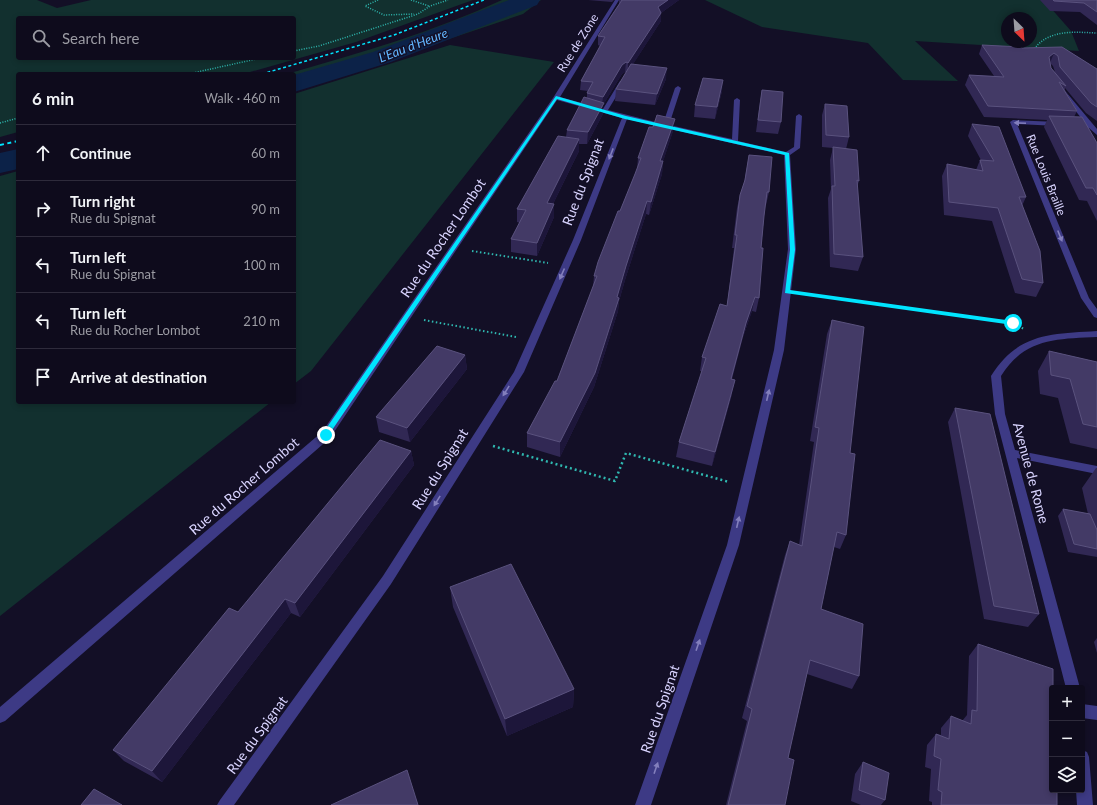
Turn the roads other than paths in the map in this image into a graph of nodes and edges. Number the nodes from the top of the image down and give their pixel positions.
1 (617, 0) edge
2 (626, 75) edge
3 (678, 88) dead end
4 (1061, 90) edge
5 (556, 98) junction
6 (737, 100) dead end
7 (604, 112) junction
8 (799, 116) dead end
9 (625, 117) junction
10 (1091, 126) junction
11 (666, 127) junction
12 (1097, 133) edge
13 (735, 142) junction
14 (787, 154) junction
15 (1097, 315) edge
16 (1097, 334) edge
17 (1011, 453) junction
18 (1097, 470) edge
19 (1072, 685) edge
20 (1085, 711) edge
21 (1097, 713) edge
22 (0, 716) edge
23 (1084, 793) edge
24 (225, 805) edge
25 (643, 805) edge
26 (1085, 805) edge

1 - 5 street, Rue de Zone
2 - 7 street
3 - 11 street
4 - 10 street
5 - 7 street
5 - 22 street, Rue du Rocher Lombot
6 - 13 street
7 - 9 street
8 - 14 street
9 - 11 street
9 -> 24 street, Rue du Spignat
10 - 12 street
10 -> 15 street, Rue Louis Braille
11 - 13 street
13 - 14 street
25 -> 14 street, Rue du Spignat
16 - 17 street, Avenue de Rome
17 - 18 street
17 - 19 street, Avenue de Rome
20 - 21 street
23 - 26 street

